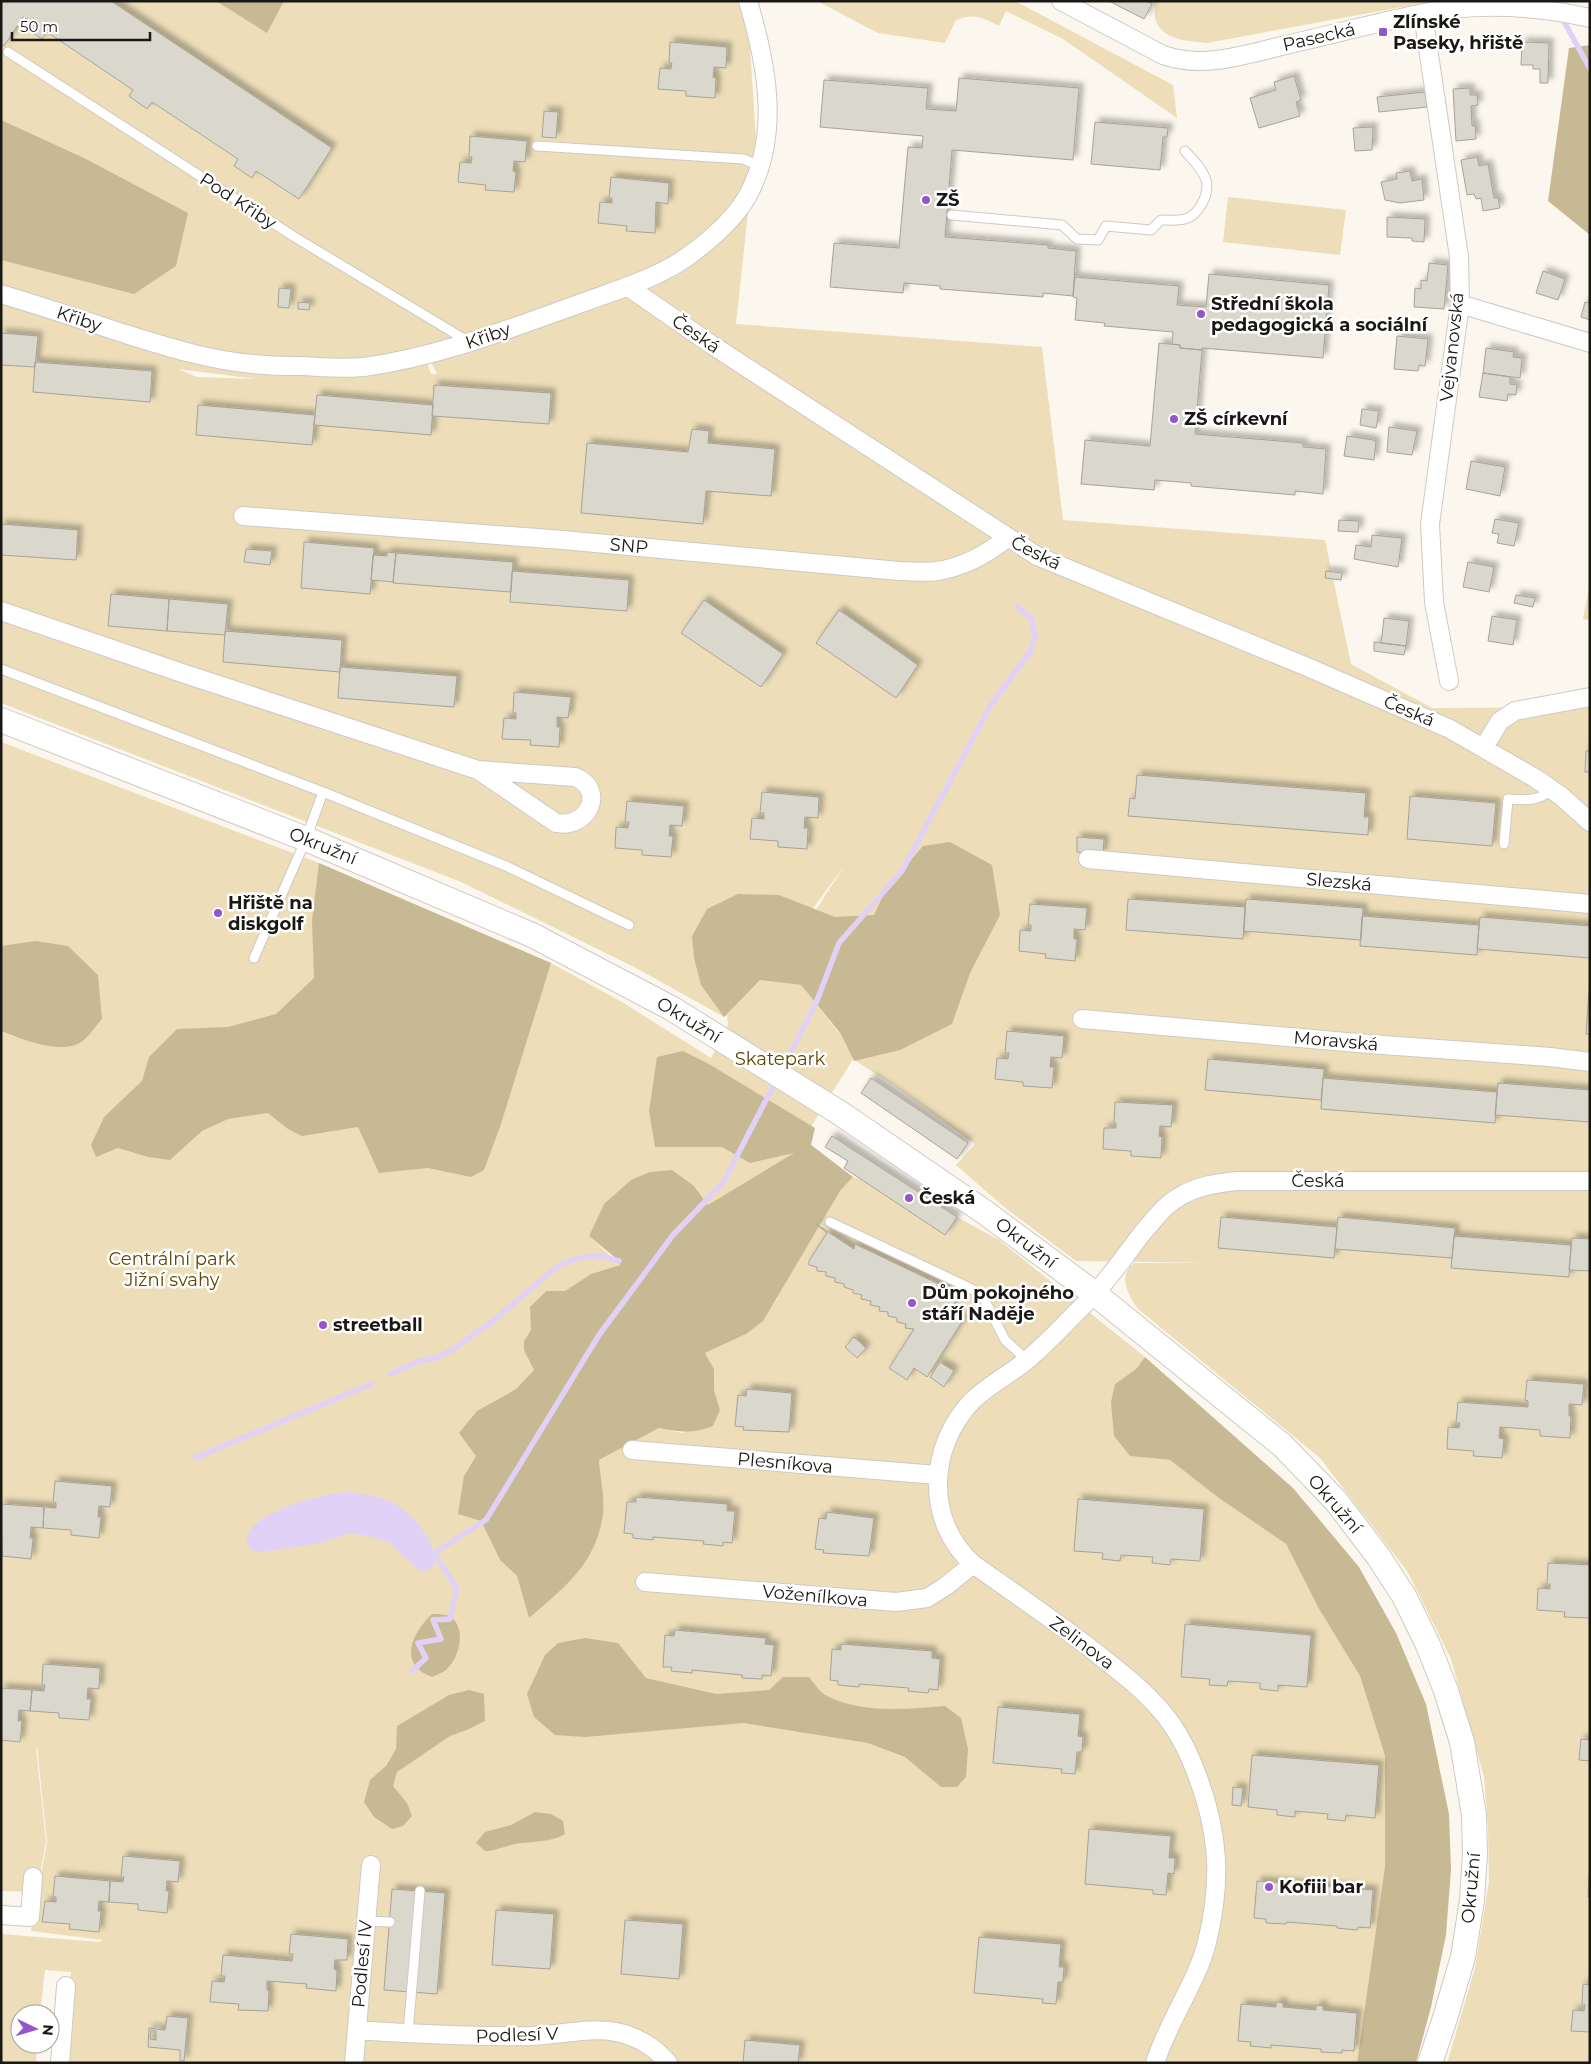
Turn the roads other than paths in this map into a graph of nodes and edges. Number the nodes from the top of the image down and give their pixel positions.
1 (748, 1) edge
2 (1062, 1) edge
3 (1422, 14) junction
4 (1590, 18) edge
5 (8, 52) dead end
6 (537, 146) dead end
7 (1185, 151) dead end
8 (760, 166) junction
9 (952, 215) dead end
10 (627, 286) junction
11 (1, 294) edge
12 (1460, 304) junction
13 (472, 343) junction
14 (1590, 343) edge
15 (243, 516) dead end
16 (1007, 538) junction
17 (1, 611) edge
18 (1, 669) edge
19 (1449, 681) dead end
20 (1590, 697) edge
21 (1, 720) edge
22 (1484, 747) junction
23 (478, 770) junction
24 (1552, 790) junction
25 (323, 792) junction
26 (1590, 822) edge
27 (306, 839) junction
28 (1504, 844) dead end
29 (1088, 859) dead end
30 (1590, 904) edge
31 (629, 925) dead end
32 (254, 958) dead end
33 (1082, 1019) dead end
34 (1590, 1062) edge
35 (1590, 1181) edge
36 (830, 1222) dead end
37 (1095, 1294) junction
38 (1027, 1360) junction
39 (632, 1450) dead end
40 (937, 1475) junction
41 (973, 1564) junction
42 (645, 1582) dead end
43 (370, 1865) dead end
44 (33, 1878) dead end
45 (420, 1891) dead end
46 (1, 1914) edge
47 (366, 1921) junction
48 (390, 1922) dead end
49 (66, 1986) dead end
50 (357, 2030) junction
51 (408, 2033) junction
52 (60, 2063) edge
53 (354, 2063) edge
54 (668, 2063) edge
55 (1155, 2063) edge
56 (1430, 2063) edge

1 - 8 street, Křiby
2 - 3 street, Pasecká
3 - 4 street, Pasecká
3 - 12 street, Vejvanovská
5 - 13 lane, Pod Křiby
6 - 8 lane
7 - 9 lane
8 - 10 street, Křiby
10 - 13 street, Křiby
10 - 16 street, Česká
11 - 13 street, Křiby
12 - 14 street
12 - 19 street, Vejvanovská
15 - 16 street, SNP
16 - 22 street, Česká
17 - 23 street
18 - 25 lane
20 - 22 street
21 - 27 street, Okružní
22 - 24 street, Česká
23 - 23 street
24 - 26 street, Česká
24 - 28 lane
25 - 27 lane
25 - 31 lane
27 - 32 lane
27 - 37 street, Okružní
29 - 30 street, Slezská
33 - 34 street, Moravská
35 - 37 street, Česká
36 - 38 lane
37 - 38 street, Zelinova
37 - 56 street, Okružní
38 - 40 street, Zelinova
39 - 40 street, Plesníkova
40 - 41 street, Zelinova
41 - 42 street, Voženílkova
41 - 55 street, Zelinova
43 - 47 street, Podlesí IV
44 - 46 street
45 - 51 lane
47 - 48 lane
47 - 50 street, Podlesí IV
49 - 52 street
50 - 51 street, Podlesí V
50 - 53 street, Podlesí IV
51 - 54 street, Podlesí V

